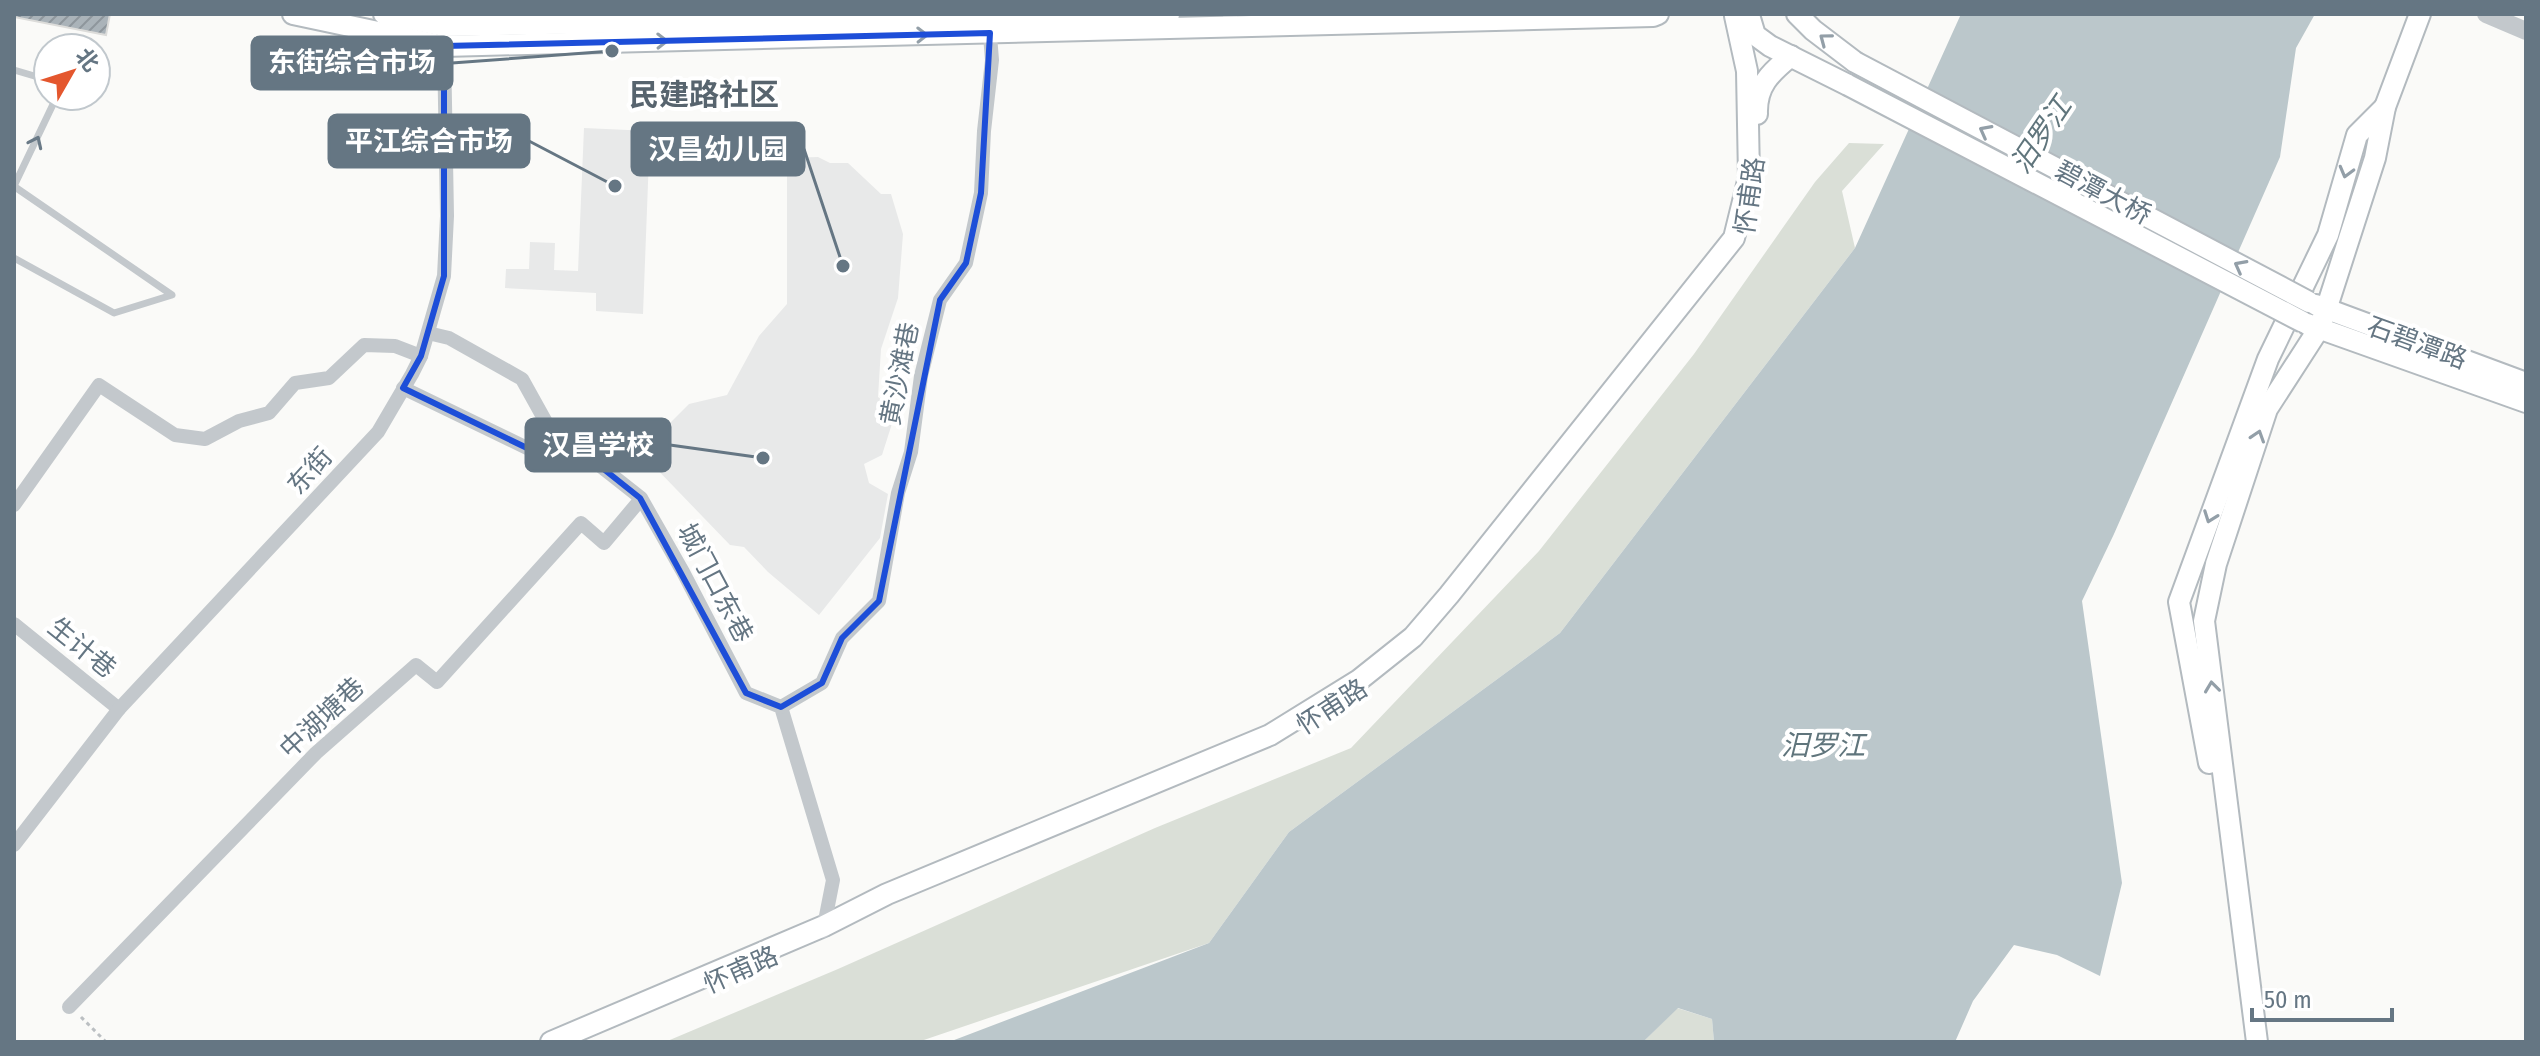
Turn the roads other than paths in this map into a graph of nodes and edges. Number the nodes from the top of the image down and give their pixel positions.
1 (293, 14) edge
2 (384, 14) edge
3 (1277, 14) edge
4 (1658, 14) edge
5 (1797, 14) edge
6 (2420, 14) edge
7 (2486, 14) edge
8 (1230, 15) edge
9 (1740, 15) edge
10 (989, 24) edge
11 (433, 27) edge
12 (2526, 31) edge
13 (1791, 56) junction
14 (2385, 107) junction
15 (50, 112) edge
16 (15, 186) edge
17 (14, 258) edge
18 (2317, 306) junction
19 (2310, 326) junction
20 (428, 333) junction
21 (421, 356) junction
22 (2526, 383) edge
23 (403, 388) junction
24 (2526, 402) edge
25 (547, 424) junction
26 (641, 499) junction
27 (14, 505) edge
28 (14, 624) edge
29 (781, 707) junction
30 (119, 709) junction
31 (14, 845) edge
32 (823, 931) junction
33 (69, 1007) road end
34 (551, 1042) edge
35 (579, 1042) edge
36 (2247, 1042) edge
37 (2257, 1042) edge

1 - 11 main road
2 - 11 main road
3 - 8 main road
4 - 10 main road
18 -> 5 main road, 碧潭大桥, bridge
6 - 14 main road
7 - 12 street
8 - 10 main road
9 - 13 main road
9 - 32 main road
10 - 11 main road
10 - 29 street, 黄沙滩巷
11 - 20 street, 东街
13 - 19 main road, bridge
13 - 32 main road, 怀甫路
14 - 18 main road
14 -> 36 main road
16 -> 15 lane
16 - 17 lane
18 - 19 main road
18 - 22 main road, 石碧潭路
19 - 24 main road
37 -> 19 main road
20 - 21 street, 东街
20 - 25 street, 城门口东巷
21 - 23 street, 东街
21 - 27 street
23 - 25 street
23 - 30 street, 东街
25 - 26 street, 城门口东巷
26 - 29 street, 城门口东巷
26 - 33 street, 中湖塘巷
28 - 30 street, 生计巷
29 - 32 street
30 - 31 street, 东街
32 - 34 main road
32 - 35 main road, 怀甫路

